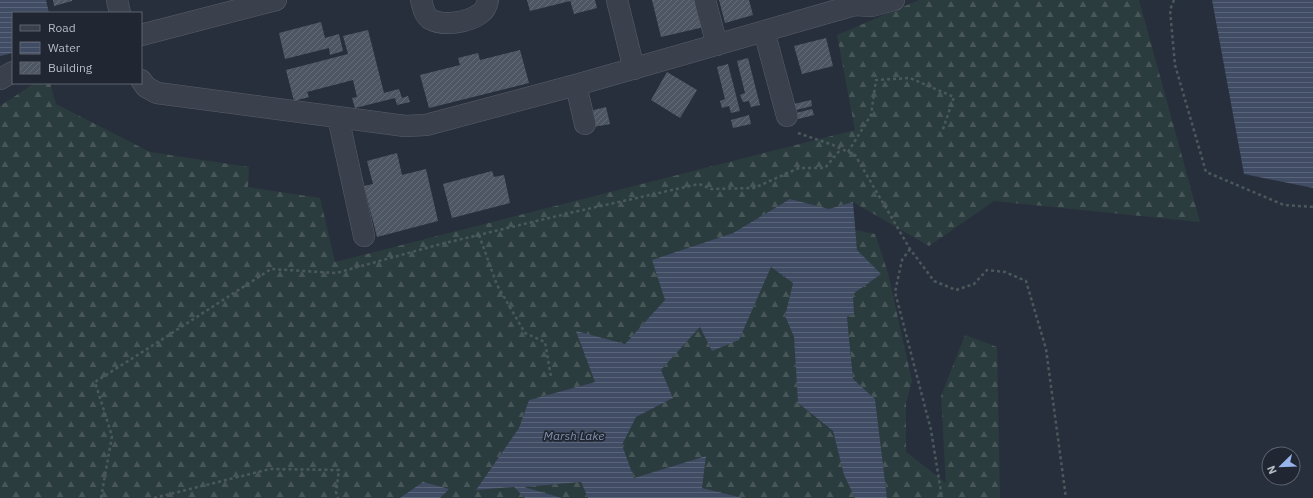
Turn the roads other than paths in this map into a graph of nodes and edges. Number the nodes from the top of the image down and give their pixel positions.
1 (117, 0) edge
2 (276, 0) edge
3 (421, 0) edge
4 (488, 0) edge
5 (618, 0) edge
6 (705, 0) edge
7 (894, 0) edge
8 (856, 3) edge
9 (820, 7) edge
10 (120, 12) edge
11 (764, 31) junction
12 (142, 35) edge
13 (717, 45) junction
14 (634, 69) junction
15 (12, 72) edge
16 (0, 77) edge
17 (142, 81) edge
18 (576, 85) junction
19 (787, 116) road end
20 (338, 117) junction
21 (585, 124) dead end
22 (364, 236) dead end

1 - 10 lane
2 - 12 lane
3 - 4 lane
5 - 14 lane
6 - 13 lane
7 - 8 lane
8 - 9 lane
9 - 11 lane
11 - 13 lane
11 - 19 lane
13 - 14 lane
14 - 18 lane
15 - 16 lane
17 - 20 lane
18 - 20 lane
18 - 21 lane
20 - 22 lane

